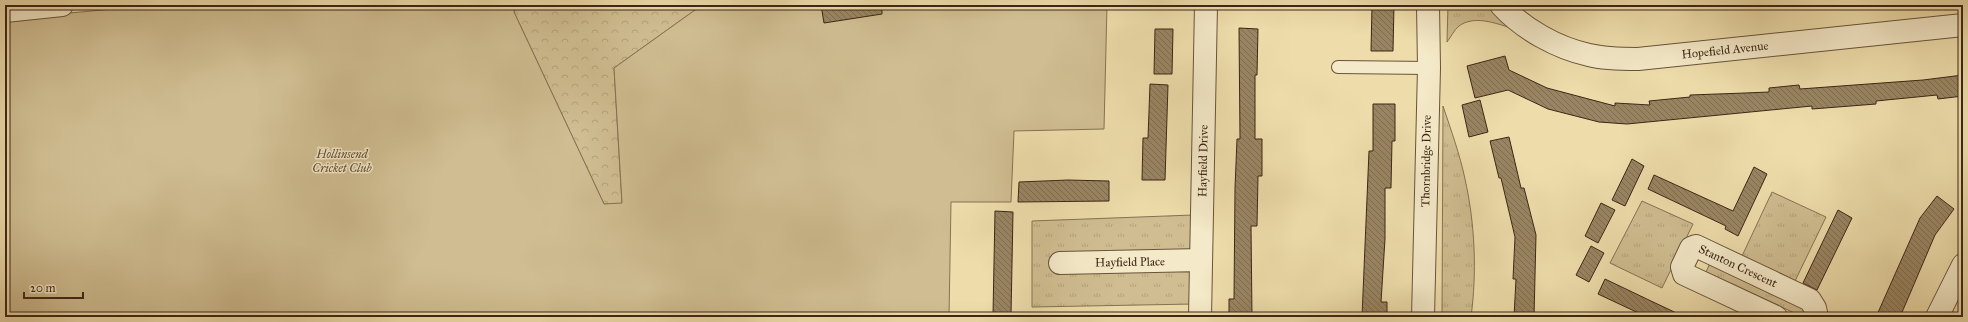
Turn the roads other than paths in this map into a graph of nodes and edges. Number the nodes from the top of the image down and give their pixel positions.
1 (62, 5) edge
2 (1206, 5) edge
3 (1428, 5) edge
4 (1501, 5) edge
5 (5, 11) edge
6 (1963, 25) edge
7 (1338, 66) dead end
8 (1429, 68) junction
9 (1200, 260) junction
10 (1060, 263) dead end
11 (1963, 265) edge
12 (1741, 310) edge
13 (1200, 317) edge
14 (1423, 317) edge
15 (1776, 317) edge
16 (1817, 317) edge
17 (1937, 317) edge

1 - 5 street
2 - 9 street, Hayfield Drive
3 - 8 street, Thornbridge Drive
4 - 6 street, Hopefield Avenue
7 - 8 lane
8 - 14 street, Thornbridge Drive
9 - 10 street, Hayfield Place
9 - 13 street, Hayfield Drive
11 - 17 street
12 - 15 street, Stanton Crescent
12 - 16 street, Stanton Crescent

